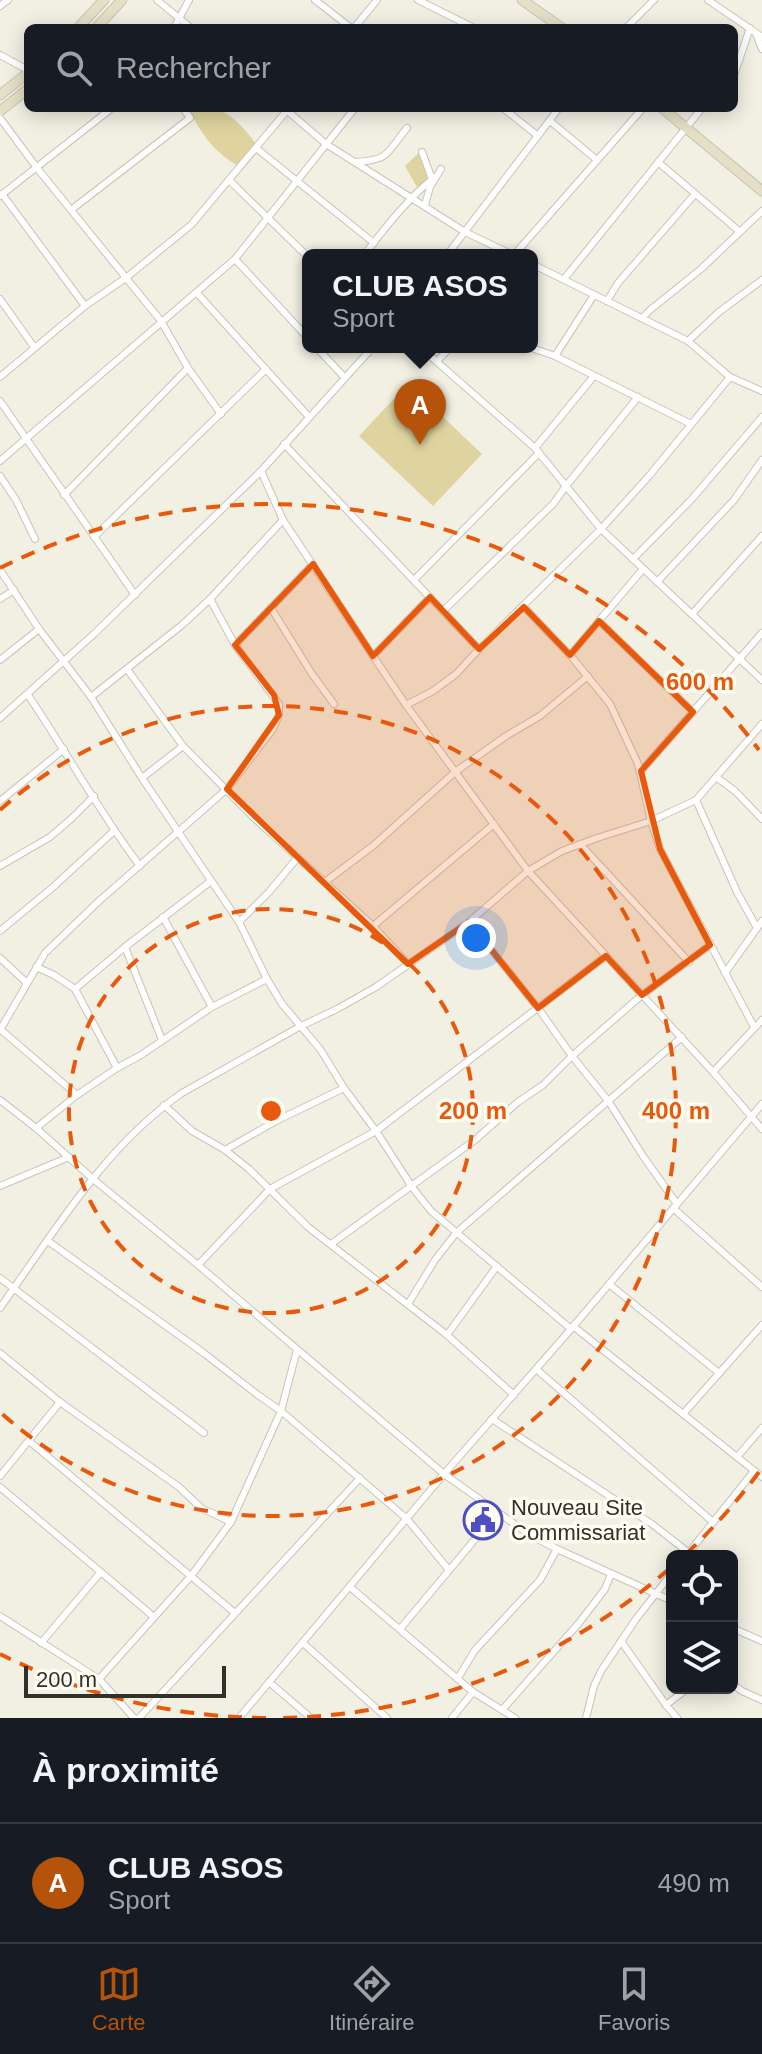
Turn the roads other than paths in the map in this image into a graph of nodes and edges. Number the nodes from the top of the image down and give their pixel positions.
1 (8, 0) edge
2 (104, 0) edge
3 (122, 0) edge
4 (157, 0) edge
5 (189, 0) edge
6 (315, 0) edge
7 (377, 0) edge
8 (418, 0) edge
9 (522, 0) edge
10 (654, 0) edge
11 (708, 0) edge
12 (0, 6) edge
13 (179, 18) junction
14 (82, 24) edge
15 (100, 24) edge
16 (176, 24) edge
17 (186, 24) edge
18 (347, 24) edge
19 (356, 24) edge
20 (466, 24) edge
21 (556, 24) edge
22 (630, 24) edge
23 (756, 32) edge
24 (762, 49) edge
25 (0, 55) edge
26 (738, 67) edge
27 (24, 70) edge
28 (24, 75) edge
29 (24, 92) edge
30 (0, 95) edge
31 (0, 111) edge
32 (107, 112) edge
33 (186, 112) edge
34 (285, 112) edge
35 (290, 112) edge
36 (352, 112) edge
37 (508, 112) edge
38 (556, 112) edge
39 (639, 112) edge
40 (667, 112) edge
41 (699, 112) edge
42 (0, 118) edge
43 (550, 121) junction
44 (686, 127) junction
45 (407, 128) dead end
46 (538, 136) junction
47 (326, 144) junction
48 (256, 148) junction
49 (422, 152) dead end
50 (597, 160) junction
51 (355, 162) junction
52 (658, 162) junction
53 (37, 168) junction
54 (441, 169) dead end
55 (433, 178) junction
56 (230, 181) junction
57 (297, 181) junction
58 (762, 191) edge
59 (695, 194) junction
60 (1, 195) edge
61 (412, 197) junction
62 (425, 205) junction
63 (71, 210) junction
64 (762, 211) edge
65 (267, 217) junction
66 (739, 231) junction
67 (465, 232) junction
68 (374, 243) junction
69 (369, 249) edge
70 (452, 249) edge
71 (501, 249) edge
72 (519, 249) edge
73 (302, 251) edge
74 (235, 259) junction
75 (538, 267) edge
76 (127, 277) junction
77 (564, 279) junction
78 (760, 285) edge
79 (197, 293) junction
80 (594, 295) junction
81 (0, 299) edge
82 (607, 301) junction
83 (85, 306) junction
84 (642, 318) junction
85 (161, 321) junction
86 (302, 332) edge
87 (688, 341) junction
88 (34, 347) junction
89 (538, 350) edge
90 (322, 353) edge
91 (368, 353) edge
92 (427, 353) edge
93 (445, 353) edge
94 (555, 356) junction
95 (437, 361) junction
96 (188, 368) junction
97 (266, 369) junction
98 (594, 376) junction
99 (0, 377) edge
100 (730, 377) junction
101 (345, 378) junction
102 (762, 391) edge
103 (638, 397) junction
104 (0, 401) edge
105 (221, 414) junction
106 (309, 417) junction
107 (762, 417) edge
108 (691, 424) junction
109 (26, 439) junction
110 (284, 444) junction
111 (537, 450) junction
112 (762, 460) edge
113 (0, 461) edge
114 (261, 471) junction
115 (0, 476) edge
116 (566, 486) junction
117 (64, 495) junction
118 (283, 520) junction
119 (601, 529) junction
120 (762, 536) edge
121 (94, 537) junction
122 (35, 539) dead end
123 (633, 559) junction
124 (313, 564) junction
125 (643, 569) junction
126 (0, 570) edge
127 (414, 580) junction
128 (657, 582) junction
129 (14, 590) junction
130 (135, 595) junction
131 (430, 597) junction
132 (0, 599) edge
133 (210, 599) junction
134 (524, 607) junction
135 (271, 608) junction
136 (443, 611) junction
137 (692, 614) junction
138 (599, 621) junction
139 (39, 629) junction
140 (762, 633) edge
141 (235, 645) junction
142 (479, 649) junction
143 (570, 655) junction
144 (373, 656) junction
145 (739, 659) junction
146 (0, 660) edge
147 (64, 662) junction
148 (127, 669) junction
149 (588, 676) junction
150 (762, 680) edge
151 (28, 695) junction
152 (91, 697) junction
153 (334, 704) dead end
154 (406, 705) junction
155 (693, 712) junction
156 (0, 718) edge
157 (762, 724) edge
158 (183, 746) junction
159 (64, 749) junction
160 (641, 771) junction
161 (455, 772) junction
162 (716, 777) junction
163 (142, 778) junction
164 (227, 789) junction
165 (94, 796) junction
166 (696, 800) junction
167 (0, 801) edge
168 (762, 819) edge
169 (651, 821) junction
170 (494, 824) junction
171 (114, 831) junction
172 (177, 831) junction
173 (580, 844) junction
174 (298, 857) junction
175 (0, 866) edge
176 (140, 866) junction
177 (528, 871) junction
178 (211, 881) junction
179 (325, 882) junction
180 (163, 917) junction
181 (762, 921) edge
182 (239, 922) junction
183 (469, 922) junction
184 (373, 926) junction
185 (757, 928) junction
186 (0, 931) edge
187 (710, 945) junction
188 (125, 947) junction
189 (606, 956) junction
190 (0, 958) edge
191 (689, 962) junction
192 (408, 964) junction
193 (36, 967) junction
194 (725, 973) junction
195 (267, 979) junction
196 (27, 983) junction
197 (75, 989) junction
198 (642, 995) junction
199 (212, 1007) junction
200 (538, 1008) junction
201 (762, 1020) edge
202 (299, 1027) junction
203 (754, 1027) junction
204 (0, 1029) edge
205 (682, 1037) junction
206 (162, 1040) junction
207 (572, 1056) junction
208 (117, 1068) junction
209 (713, 1072) junction
210 (344, 1088) junction
211 (77, 1095) junction
212 (0, 1100) edge
213 (609, 1102) junction
214 (762, 1104) edge
215 (164, 1105) junction
216 (751, 1116) junction
217 (36, 1128) junction
218 (762, 1129) edge
219 (376, 1131) junction
220 (225, 1150) junction
221 (69, 1157) junction
222 (93, 1179) junction
223 (0, 1186) edge
224 (412, 1187) junction
225 (270, 1189) junction
226 (675, 1206) junction
227 (456, 1233) junction
228 (48, 1241) junction
229 (331, 1244) junction
230 (198, 1265) junction
231 (497, 1266) junction
232 (0, 1278) edge
233 (609, 1284) junction
234 (762, 1287) edge
235 (14, 1288) junction
236 (408, 1304) junction
237 (0, 1308) edge
238 (761, 1327) edge
239 (572, 1328) junction
240 (447, 1335) junction
241 (297, 1350) junction
242 (0, 1353) edge
243 (536, 1369) junction
244 (719, 1373) junction
245 (514, 1395) junction
246 (60, 1402) junction
247 (281, 1411) junction
248 (683, 1414) junction
249 (492, 1419) junction
250 (762, 1428) edge
251 (204, 1433) dead end
252 (29, 1441) junction
253 (737, 1457) junction
254 (754, 1471) junction
255 (444, 1474) junction
256 (0, 1476) edge
257 (762, 1477) edge
258 (360, 1478) junction
259 (3, 1490) edge
260 (0, 1499) edge
261 (497, 1513) junction
262 (407, 1519) junction
263 (231, 1522) junction
264 (713, 1522) junction
265 (557, 1549) junction
266 (682, 1550) edge
267 (690, 1550) edge
268 (449, 1570) junction
269 (100, 1573) junction
270 (611, 1574) junction
271 (191, 1576) junction
272 (666, 1580) edge
273 (350, 1587) junction
274 (655, 1593) junction
275 (666, 1598) edge
276 (235, 1613) junction
277 (0, 1616) edge
278 (154, 1617) junction
279 (400, 1629) junction
280 (738, 1631) edge
281 (621, 1641) junction
282 (762, 1641) edge
283 (41, 1643) junction
284 (303, 1643) junction
285 (458, 1678) junction
286 (99, 1679) junction
287 (269, 1682) junction
288 (738, 1688) edge
289 (473, 1692) junction
290 (680, 1694) edge
291 (762, 1700) edge
292 (666, 1705) junction
293 (377, 1710) junction
294 (502, 1710) junction
295 (136, 1718) edge
296 (239, 1718) edge
297 (311, 1718) edge
298 (370, 1718) edge
299 (387, 1718) edge
300 (452, 1718) edge
301 (515, 1718) edge
302 (586, 1718) edge
303 (677, 1718) edge

1 - 12 street
2 - 14 street
3 - 15 street
4 - 13 street
5 - 13 street
6 - 18 street
7 - 19 street
8 - 20 street
9 - 21 street
10 - 22 street
11 - 23 street
13 - 16 street
13 - 17 street
23 - 24 street
23 - 26 street
25 - 27 street
28 - 30 street
29 - 31 street
32 - 53 street
33 - 63 street
34 - 48 street
35 - 47 street
36 - 47 street
37 - 46 street
38 - 43 street
39 - 50 street
40 - 44 street
41 - 44 street
42 - 53 street
43 - 46 street
43 - 50 street
44 - 52 street
44 - 58 street
45 - 51 street
46 - 67 street
47 - 51 street
47 - 57 street
48 - 56 street
48 - 57 street
49 - 55 street
50 - 72 street
51 - 61 street
52 - 59 street
52 - 77 street
53 - 60 street
53 - 63 street
54 - 55 street
55 - 61 street
55 - 62 street
56 - 65 street
56 - 76 street
57 - 65 street
57 - 68 street
59 - 66 street
59 - 82 street
60 - 83 street
61 - 62 street
61 - 68 street
62 - 67 street
63 - 76 street
64 - 66 street
65 - 73 street
65 - 74 street
66 - 84 street
67 - 70 street
67 - 71 street
68 - 69 street
74 - 79 street
74 - 86 street
75 - 77 street
76 - 83 street
76 - 85 street
77 - 80 street
78 - 87 street
79 - 85 street
79 - 97 street
80 - 82 street
80 - 94 street
81 - 88 street
82 - 84 street
83 - 88 street
84 - 87 street
85 - 96 street
85 - 109 street
87 - 100 street
88 - 99 street
89 - 94 street
90 - 101 street
91 - 101 street
92 - 95 street
93 - 95 street
94 - 98 street
95 - 111 street
96 - 105 street
96 - 117 street
97 - 105 street
97 - 106 street
98 - 103 street
98 - 111 street
100 - 102 street
100 - 108 street
101 - 106 street
103 - 108 street
103 - 116 street
104 - 109 street
105 - 121 street
106 - 110 street
107 - 123 street
108 - 119 street
109 - 113 street
109 - 117 street
110 - 114 street
110 - 127 street
111 - 116 street
111 - 127 street
112 - 128 street
114 - 118 street
114 - 130 street
115 - 122 street
116 - 119 street
116 - 136 street
117 - 121 street
118 - 124 street
118 - 133 street
119 - 123 street
119 - 134 street
120 - 137 street
121 - 130 street
123 - 125 street
124 - 135 street
124 - 144 street
125 - 128 street
125 - 138 street
126 - 129 street
127 - 131 street
128 - 137 street
129 - 132 street
129 - 139 street
130 - 147 street
131 - 136 street
131 - 144 street
133 - 141 street
133 - 148 street
134 - 142 street
134 - 143 street
135 - 141 street
135 - 153 street
136 - 142 street
137 - 145 street
138 - 143 street
138 - 155 street
139 - 146 street
139 - 147 street
140 - 145 street
141 - 164 street
142 - 154 street
143 - 149 street
144 - 154 street
145 - 150 street
145 - 155 street
147 - 151 street
147 - 152 street
148 - 152 street
148 - 158 street
149 - 160 street
149 - 161 street
151 - 156 street
151 - 159 street
152 - 163 street
154 - 161 street
155 - 160 street
157 - 162 street
158 - 163 street
158 - 164 street
159 - 165 street
159 - 167 street
160 - 169 street
161 - 170 street
161 - 179 street
162 - 166 street
162 - 168 street
163 - 172 street
164 - 172 street
164 - 174 street
165 - 171 street
165 - 175 street
166 - 169 street
166 - 185 street
169 - 173 street
169 - 187 street
170 - 177 street
170 - 184 street
171 - 176 street
171 - 186 street
172 - 176 street
172 - 178 street
173 - 177 street
173 - 191 street
174 - 179 street
174 - 182 street
176 - 193 street
177 - 183 street
177 - 189 street
178 - 180 street
178 - 182 street
179 - 184 street
180 - 188 street
180 - 199 street
181 - 185 street
182 - 195 street
183 - 192 street
183 - 200 street
184 - 192 street
185 - 194 street
187 - 191 street
187 - 194 street
188 - 197 street
188 - 206 street
189 - 198 street
189 - 200 street
190 - 196 street
191 - 198 street
192 - 202 street
193 - 196 street
193 - 197 street
194 - 203 street
195 - 199 street
195 - 202 street
196 - 204 street
197 - 208 street
198 - 205 street
198 - 207 street
199 - 206 street
200 - 207 street
200 - 219 street
201 - 203 street
202 - 210 street
202 - 215 street
203 - 209 street
204 - 211 street
205 - 209 street
205 - 213 street
206 - 208 street
207 - 213 street
207 - 224 street
208 - 211 street
209 - 216 street
210 - 219 street
210 - 220 street
211 - 217 street
212 - 217 street
213 - 226 street
213 - 227 street
214 - 216 street
215 - 220 street
215 - 222 street
216 - 218 street
216 - 226 street
217 - 221 street
219 - 224 street
219 - 225 street
220 - 225 street
221 - 222 street
221 - 223 street
222 - 228 street
222 - 230 street
224 - 227 street
224 - 229 street
225 - 229 street
225 - 230 street
226 - 233 street
226 - 234 street
227 - 231 street
227 - 236 street
228 - 235 street
228 - 247 street
229 - 236 street
230 - 241 street
231 - 239 street
231 - 240 street
232 - 235 street
233 - 239 street
233 - 244 street
235 - 237 street
235 - 251 street
236 - 240 street
238 - 244 street
239 - 243 street
239 - 248 street
240 - 245 street
241 - 247 street
241 - 255 street
242 - 246 street
243 - 245 street
243 - 264 street
244 - 248 street
245 - 249 street
246 - 252 street
246 - 263 street
247 - 258 street
247 - 263 street
248 - 253 street
249 - 255 street
249 - 266 street
250 - 253 street
252 - 256 street
252 - 271 street
253 - 254 street
254 - 257 street
254 - 264 street
255 - 261 street
255 - 262 street
258 - 262 street
258 - 276 street
259 - 260 street
259 - 269 street
261 - 265 street
261 - 268 street
262 - 268 street
262 - 273 street
263 - 271 street
264 - 267 street
265 - 270 street
265 - 285 street
268 - 279 street
269 - 278 street
269 - 283 street
270 - 274 street
270 - 294 street
271 - 276 street
271 - 278 street
272 - 274 street
273 - 279 street
273 - 284 street
274 - 275 street
274 - 281 street
276 - 295 street
277 - 283 street
278 - 286 street
279 - 285 street
280 - 282 street
281 - 292 street
281 - 302 street
283 - 286 street
284 - 287 street
284 - 293 street
285 - 289 street
286 - 295 street
287 - 296 street
287 - 297 street
288 - 291 street
289 - 294 street
289 - 300 street
290 - 292 street
292 - 303 street
293 - 298 street
293 - 299 street
294 - 301 street

